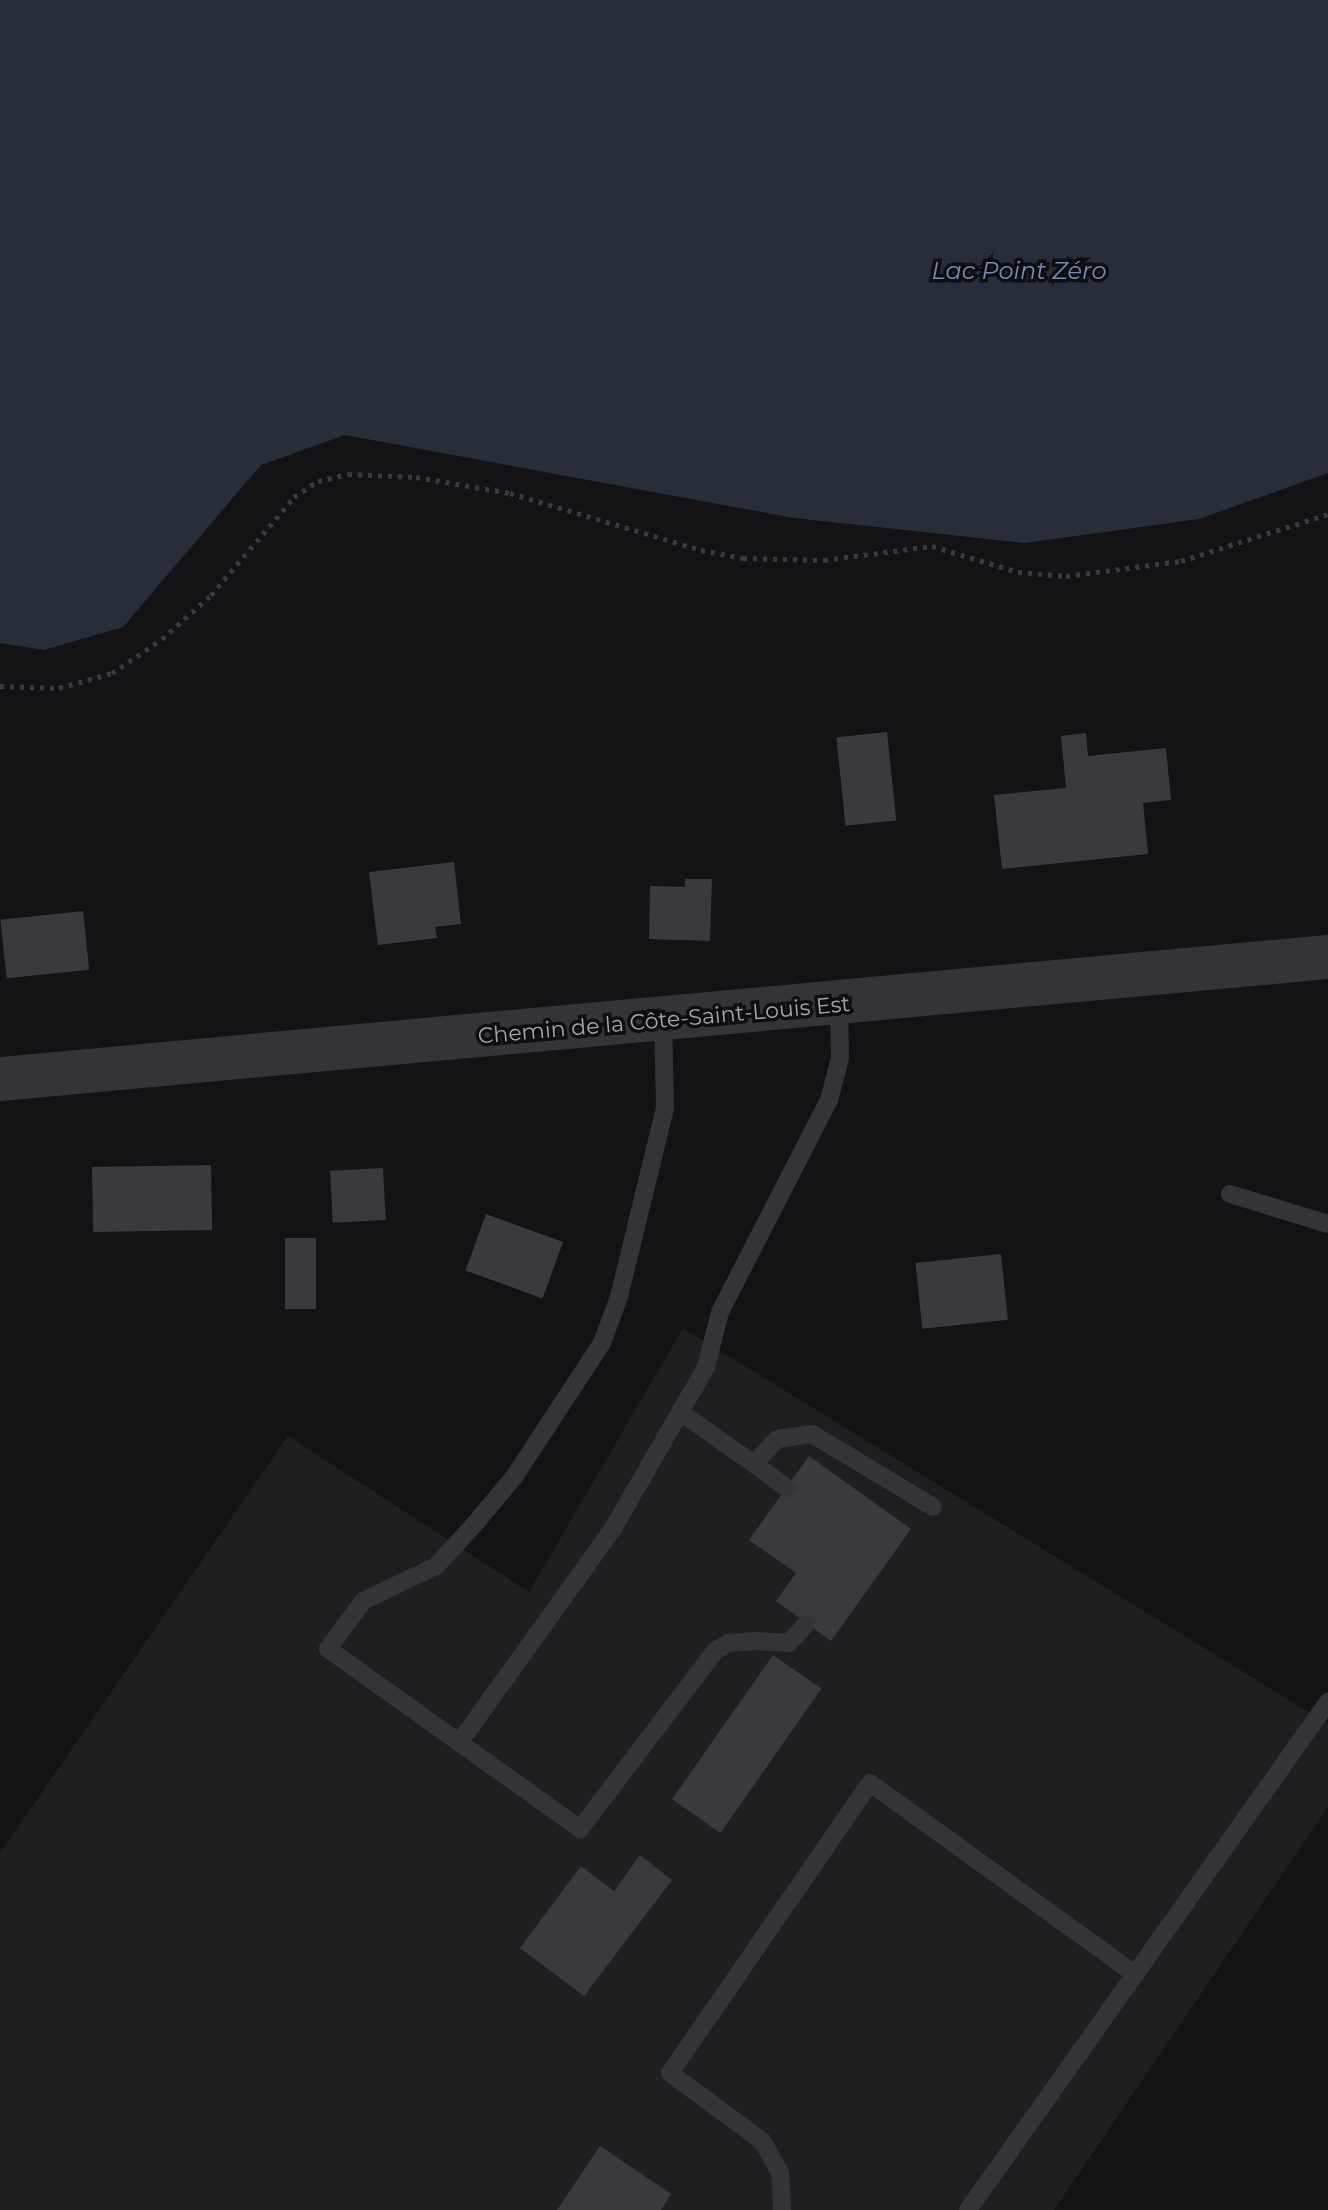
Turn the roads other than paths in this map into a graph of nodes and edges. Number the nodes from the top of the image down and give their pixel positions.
1 (1328, 957) edge
2 (839, 1004) junction
3 (663, 1019) junction
4 (0, 1079) edge
5 (1230, 1194) dead end
6 (1328, 1224) edge
7 (680, 1412) junction
8 (754, 1464) junction
9 (787, 1488) dead end
10 (933, 1507) dead end
11 (806, 1624) dead end
12 (1328, 1702) edge
13 (459, 1743) junction
14 (1135, 1974) junction
15 (782, 2210) edge
16 (968, 2210) edge

1 - 2 street, Chemin de la Côte-Saint-Louis Est
2 - 3 street, Chemin de la Côte-Saint-Louis Est
2 - 7 lane
3 - 4 street, Chemin de la Côte-Saint-Louis Est
3 - 13 lane
5 - 6 lane
7 - 8 lane
7 - 13 lane
8 - 9 lane
8 - 10 lane
11 - 13 lane
12 - 14 lane
14 - 15 lane
14 - 16 lane

